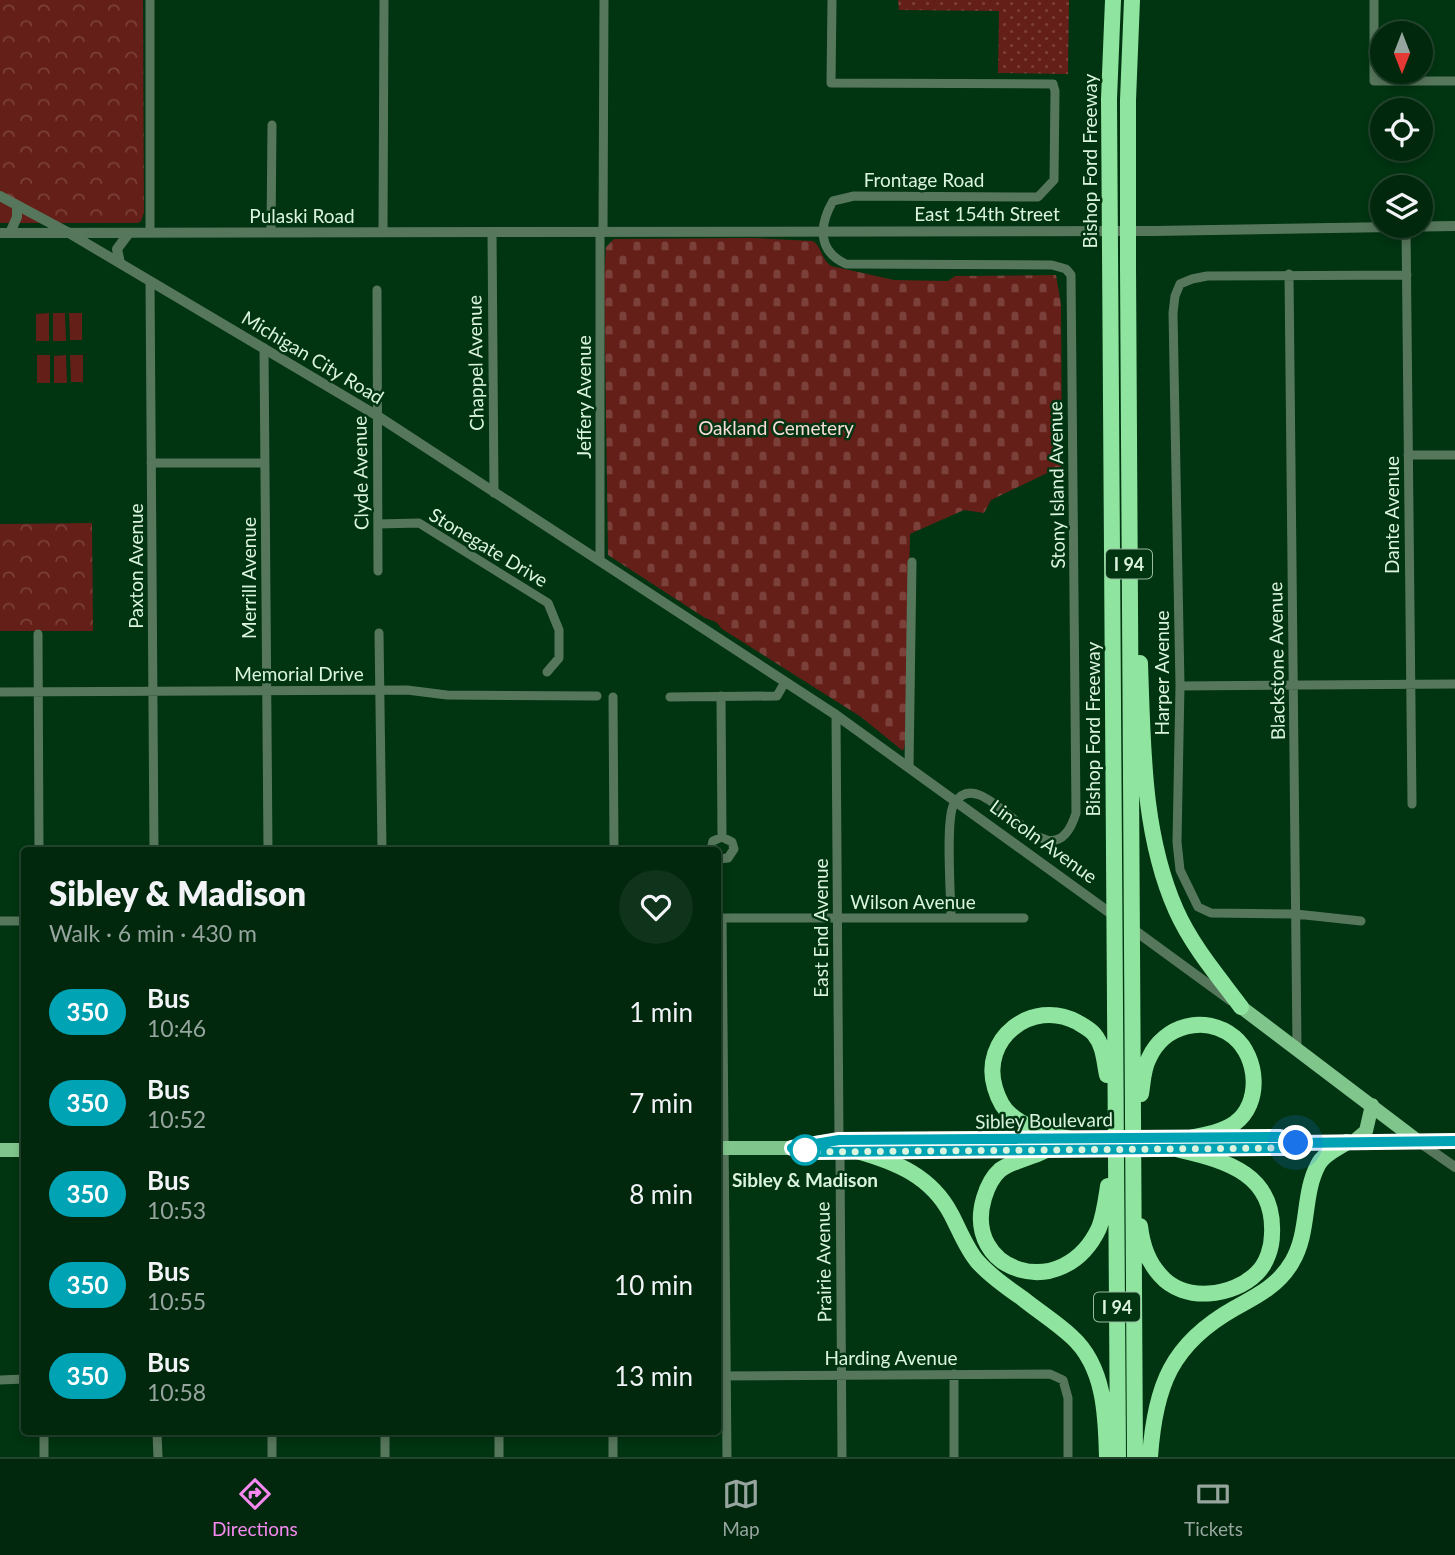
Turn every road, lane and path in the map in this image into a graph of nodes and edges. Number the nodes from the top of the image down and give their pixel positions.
1 (150, 0) edge
2 (384, 0) edge
3 (604, 0) edge
4 (832, 0) edge
5 (1113, 0) edge
6 (1132, 0) edge
7 (1374, 0) edge
8 (1455, 81) edge
9 (272, 125) dead end
10 (0, 197) edge
11 (17, 206) junction
12 (1433, 226) edge
13 (1455, 226) edge
14 (1370, 227) edge
15 (823, 231) junction
16 (150, 232) junction
17 (271, 232) junction
18 (383, 232) junction
19 (492, 232) junction
20 (602, 232) junction
21 (5, 233) edge
22 (69, 233) junction
23 (129, 233) junction
24 (1406, 238) edge
25 (120, 263) junction
26 (1289, 274) junction
27 (1407, 275) junction
28 (150, 281) junction
29 (377, 290) dead end
30 (264, 348) junction
31 (376, 415) junction
32 (1408, 455) junction
33 (1455, 455) edge
34 (151, 463) junction
35 (265, 463) junction
36 (494, 493) junction
37 (378, 524) junction
38 (1129, 530) junction
39 (600, 561) junction
40 (912, 562) dead end
41 (378, 571) dead end
42 (379, 633) dead end
43 (37, 634) dead end
44 (547, 672) dead end
45 (785, 682) junction
46 (1410, 684) junction
47 (1455, 684) edge
48 (1180, 686) junction
49 (1294, 686) junction
50 (380, 690) junction
51 (153, 691) junction
52 (267, 691) junction
53 (0, 692) edge
54 (38, 692) junction
55 (597, 696) dead end
56 (721, 696) junction
57 (612, 697) dead end
58 (670, 697) dead end
59 (836, 715) junction
60 (909, 767) junction
61 (955, 801) junction
62 (1412, 803) dead end
63 (722, 837) junction
64 (39, 847) edge
65 (154, 847) edge
66 (268, 847) edge
67 (382, 847) edge
68 (614, 847) edge
69 (712, 847) edge
70 (721, 859) edge
71 (1296, 914) junction
72 (721, 918) edge
73 (837, 918) junction
74 (951, 918) junction
75 (1024, 918) dead end
76 (0, 921) edge
77 (21, 921) edge
78 (1361, 921) dead end
79 (1241, 1007) junction
80 (1297, 1048) junction
81 (1115, 1098) junction
82 (1372, 1105) junction
83 (1133, 1127) junction
84 (1071, 1139) junction
85 (1455, 1141) edge
86 (1350, 1142) junction
87 (1419, 1142) junction
88 (1185, 1144) junction
89 (1088, 1145) junction
90 (839, 1146) junction
91 (721, 1148) edge
92 (0, 1150) edge
93 (21, 1150) edge
94 (1044, 1151) junction
95 (857, 1152) junction
96 (1116, 1156) junction
97 (1455, 1167) edge
98 (1133, 1197) junction
99 (954, 1374) junction
100 (842, 1375) junction
101 (722, 1376) edge
102 (0, 1380) edge
103 (21, 1380) edge
104 (44, 1435) edge
105 (158, 1435) edge
106 (272, 1435) edge
107 (384, 1435) edge
108 (499, 1435) edge
109 (613, 1435) edge
110 (44, 1457) edge
111 (158, 1457) edge
112 (272, 1457) edge
113 (385, 1457) edge
114 (499, 1457) edge
115 (613, 1457) edge
116 (727, 1457) edge
117 (842, 1457) edge
118 (954, 1457) edge
119 (1068, 1457) edge
120 (1107, 1457) edge
121 (1118, 1457) edge
122 (1135, 1457) edge
123 (1150, 1457) edge

1 - 16 street
2 - 18 street
3 - 20 street
4 - 15 street, Frontage Road
5 - 81 highway, Bishop Ford Freeway / I 94
6 - 38 highway, Bishop Ford Freeway / I 94
7 - 8 street
9 - 17 street
10 - 11 street, Michigan City Road
11 - 21 street
11 - 22 street, Michigan City Road
12 - 13 street, East 154th Street
14 - 15 street, East 154th Street
15 - 20 street, East 154th Street
15 - 61 street, Stony Island Avenue
16 - 17 street, Pulaski Road
16 - 23 street, Pulaski Road
17 - 18 street, Pulaski Road
18 - 19 street, Pulaski Road
19 - 20 street, Pulaski Road
19 - 36 street, Chappel Avenue
20 - 39 street, Jeffery Avenue
21 - 22 street, Pulaski Road
22 - 23 street, Pulaski Road
22 - 25 street, Michigan City Road
23 - 25 street
24 - 27 street, Dante Avenue
25 - 28 street, Michigan City Road
26 - 27 street
26 - 48 street, Harper Avenue
26 - 49 street, Blackstone Avenue
27 - 32 street, Dante Avenue
28 - 30 street, Michigan City Road
28 - 34 street, Paxton Avenue
29 - 31 street, Clyde Avenue
30 - 31 street, Michigan City Road
30 - 35 street, Merrill Avenue
31 - 36 street, Michigan City Road
31 - 37 street, Clyde Avenue
32 - 33 street
32 - 46 street, Dante Avenue
34 - 35 street
34 - 51 street, Paxton Avenue
35 - 52 street, Merrill Avenue
36 - 39 street, Michigan City Road
37 - 41 street, Clyde Avenue
37 - 44 street, Stonegate Drive
38 - 79 highway
38 - 83 highway, Bishop Ford Freeway / I 94
39 - 45 street, Lincoln Avenue
40 - 60 street
42 - 50 street
43 - 54 street
45 - 56 street
45 - 59 street, Lincoln Avenue
46 - 47 street
46 - 49 street
46 - 62 street, Dante Avenue
48 - 49 street
48 - 71 street, Harper Avenue
49 - 71 street, Blackstone Avenue
50 - 52 street, Memorial Drive
50 - 55 street, Memorial Drive
50 - 67 street
51 - 52 street, Memorial Drive
51 - 54 street, Memorial Drive
51 - 65 street, Paxton Avenue
52 - 66 street, Merrill Avenue
53 - 54 street, Memorial Drive
54 - 64 street
56 - 58 street
56 - 63 street
57 - 68 street
59 - 60 street, Lincoln Avenue
59 - 73 street, East End Avenue
60 - 61 street, Lincoln Avenue
61 - 74 street
61 - 79 street, Lincoln Avenue
63 - 69 street
63 - 70 street
71 - 78 street
71 - 80 street, Blackstone Avenue
72 - 73 street, Wilson Avenue
73 - 74 street, Wilson Avenue
73 - 90 street, East End Avenue
74 - 75 street, Wilson Avenue
76 - 77 street
79 - 80 main road, Lincoln Avenue
80 - 82 main road, Lincoln Avenue
81 - 84 highway
81 - 96 highway, Bishop Ford Freeway / I 94
82 - 86 main road
82 - 87 main road, Lincoln Avenue
83 - 88 highway
83 - 98 highway, Bishop Ford Freeway / I 94
84 - 89 main road, Sibley Boulevard
84 - 90 main road, Sibley Boulevard
85 - 87 main road
86 - 87 main road
86 - 88 main road
86 - 123 highway
87 - 97 street, Lincoln Avenue
88 - 89 main road
88 - 98 highway
89 - 94 main road, Sibley Boulevard
90 - 91 main road, Sibley Boulevard
90 - 95 main road, Sibley Boulevard
90 - 100 street, Prairie Avenue
91 - 101 street
92 - 93 main road
94 - 95 main road, Sibley Boulevard
94 - 96 highway
95 - 120 highway
96 - 121 highway, Bishop Ford Freeway / I 94
98 - 122 highway, Bishop Ford Freeway / I 94
99 - 100 street, Harding Avenue
99 - 118 street
99 - 119 street, Harding Avenue
100 - 101 street, Harding Avenue
100 - 117 street, Prairie Avenue
101 - 116 street
102 - 103 street
104 - 110 street
105 - 111 street
106 - 112 street
107 - 113 street
108 - 114 street
109 - 115 street

